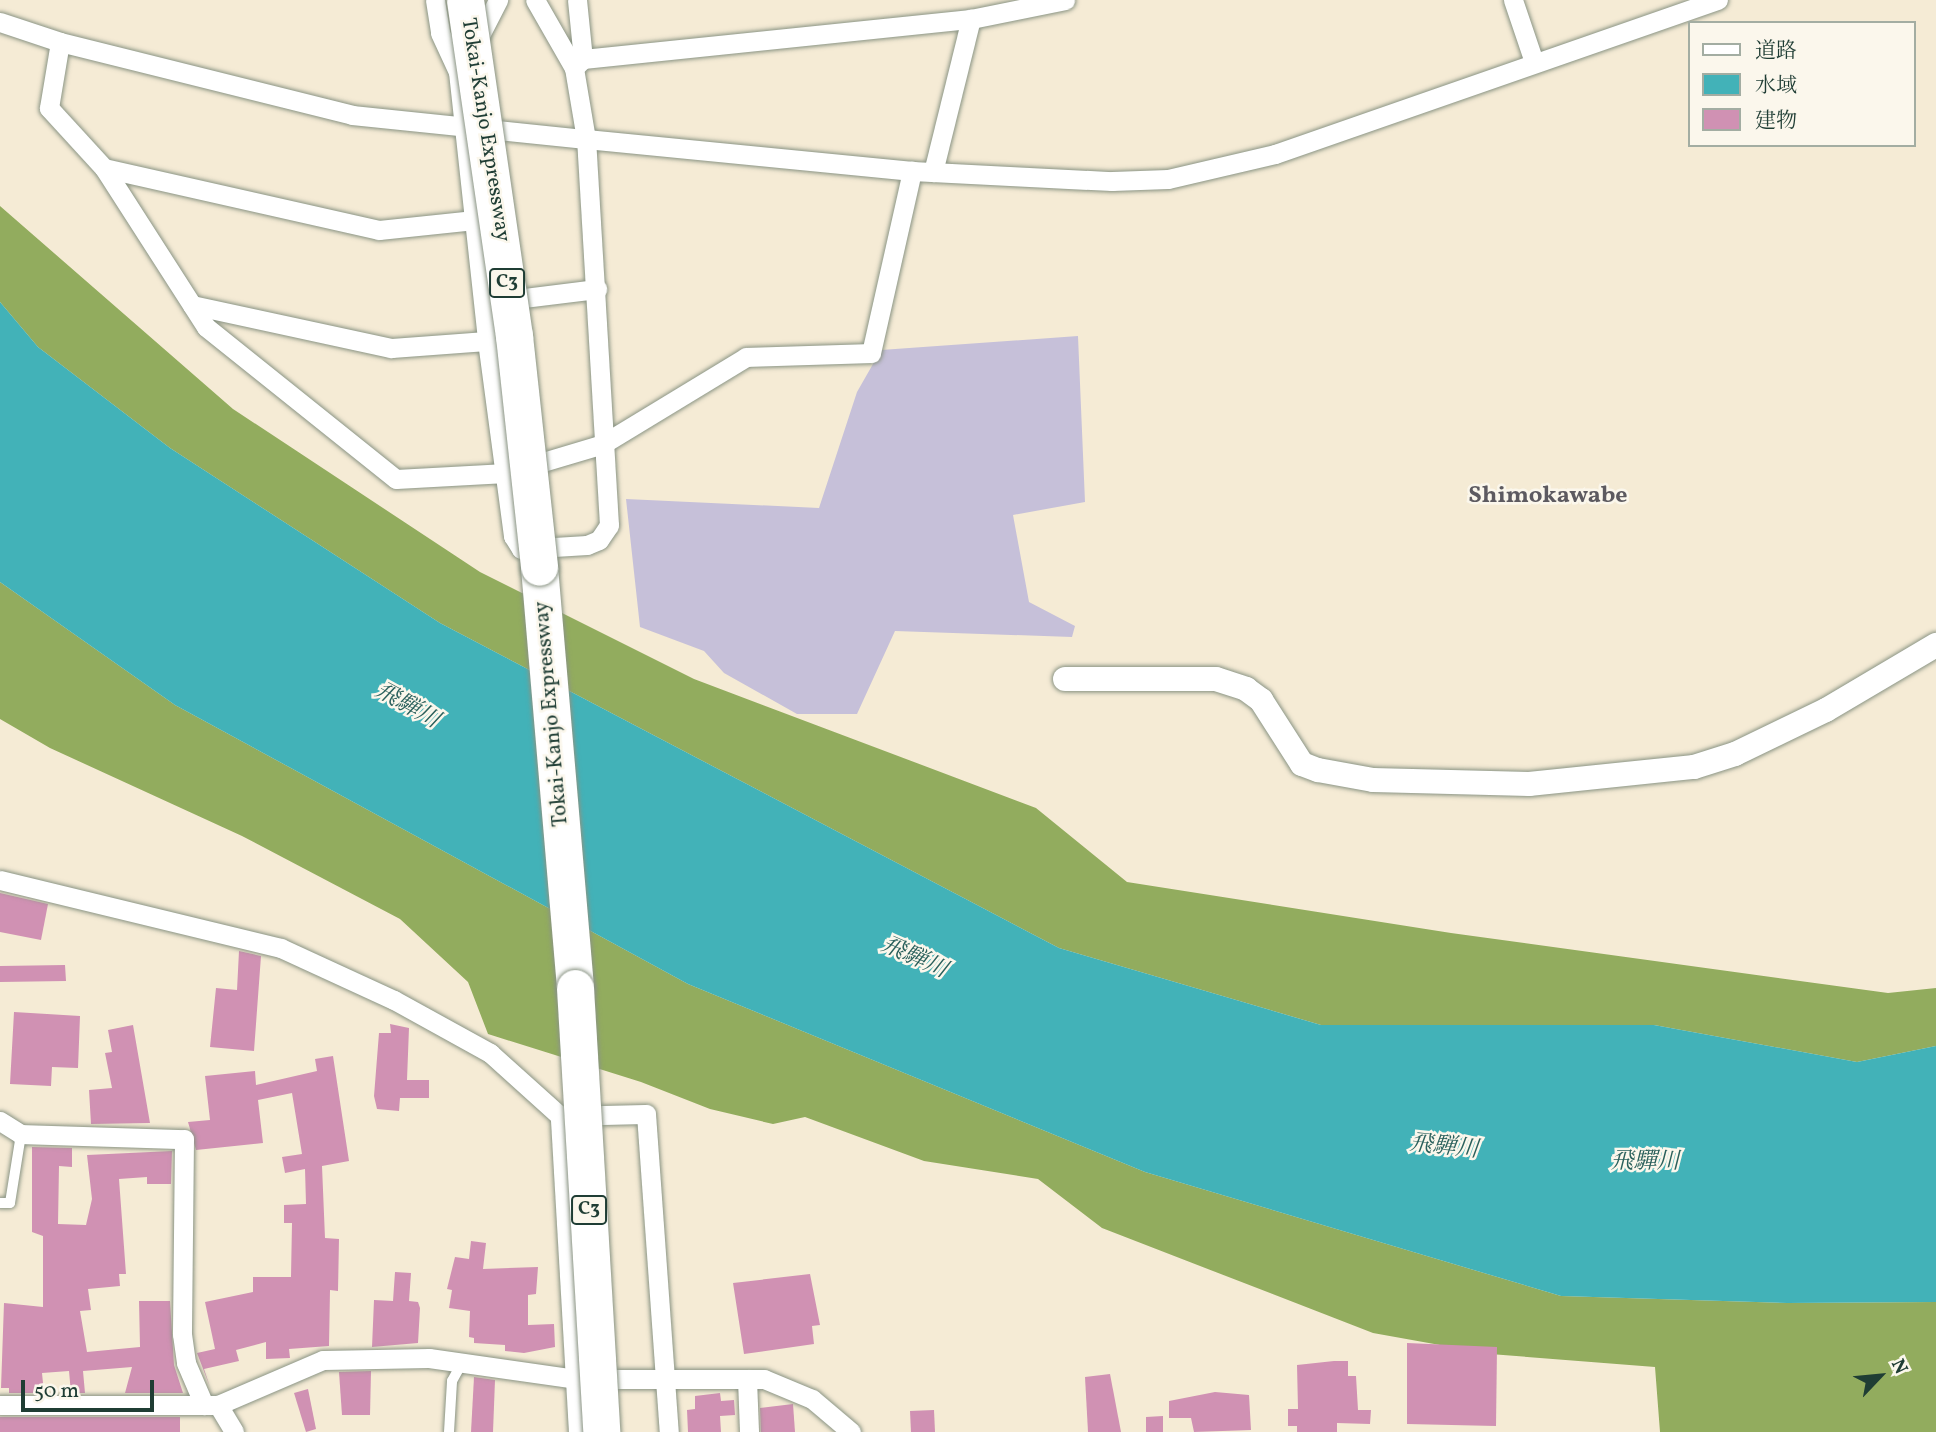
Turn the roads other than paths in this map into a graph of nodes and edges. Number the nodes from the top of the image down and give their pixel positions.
1 (435, 0) edge
2 (465, 0) edge
3 (498, 0) edge
4 (535, 0) edge
5 (577, 0) edge
6 (1065, 0) edge
7 (1513, 0) edge
8 (1718, 0) edge
9 (971, 19) junction
10 (0, 22) edge
11 (60, 43) junction
12 (1534, 62) junction
13 (579, 64) junction
14 (458, 72) junction
15 (464, 129) junction
16 (586, 139) junction
17 (104, 168) junction
18 (912, 171) junction
19 (933, 172) junction
20 (474, 220) junction
21 (597, 289) junction
22 (484, 303) junction
23 (192, 305) junction
24 (487, 341) junction
25 (603, 444) junction
26 (506, 473) junction
27 (1936, 645) edge
28 (1065, 678) dead end
29 (0, 880) edge
30 (560, 1115) junction
31 (0, 1121) edge
32 (21, 1134) junction
33 (0, 1203) edge
34 (462, 1363) junction
35 (576, 1379) junction
36 (747, 1379) junction
37 (666, 1380) junction
38 (0, 1405) edge
39 (211, 1405) junction
40 (234, 1432) edge
41 (449, 1432) edge
42 (578, 1432) edge
43 (601, 1432) edge
44 (669, 1432) edge
45 (749, 1432) edge
46 (850, 1432) edge

1 - 14 street
2 - 43 highway, Tokai-Kanjo Expressway / C3, bridge
3 - 14 street
4 - 13 street
5 - 13 street
6 - 9 street
7 - 12 street
8 - 12 street
9 - 13 street
9 - 19 street
10 - 11 street
11 - 15 street
11 - 17 street
12 - 19 street
13 - 16 street
14 - 15 street
15 - 16 street
15 - 20 street
16 - 18 street
16 - 21 street
17 - 20 street
17 - 23 street
18 - 19 street
18 - 25 street
20 - 22 street
21 - 22 street
21 - 25 street
22 - 24 street
23 - 24 street
23 - 26 street
24 - 26 street
25 - 26 street
25 - 26 street
27 - 28 street
29 - 30 street
30 - 35 street
30 - 37 street
31 - 32 street
32 - 33 lane
32 - 39 street
34 - 35 street
34 - 39 street
34 - 41 lane
35 - 37 street
35 - 42 street
36 - 37 street
36 - 45 street
36 - 46 street
37 - 44 street
38 - 39 street
39 - 40 street

